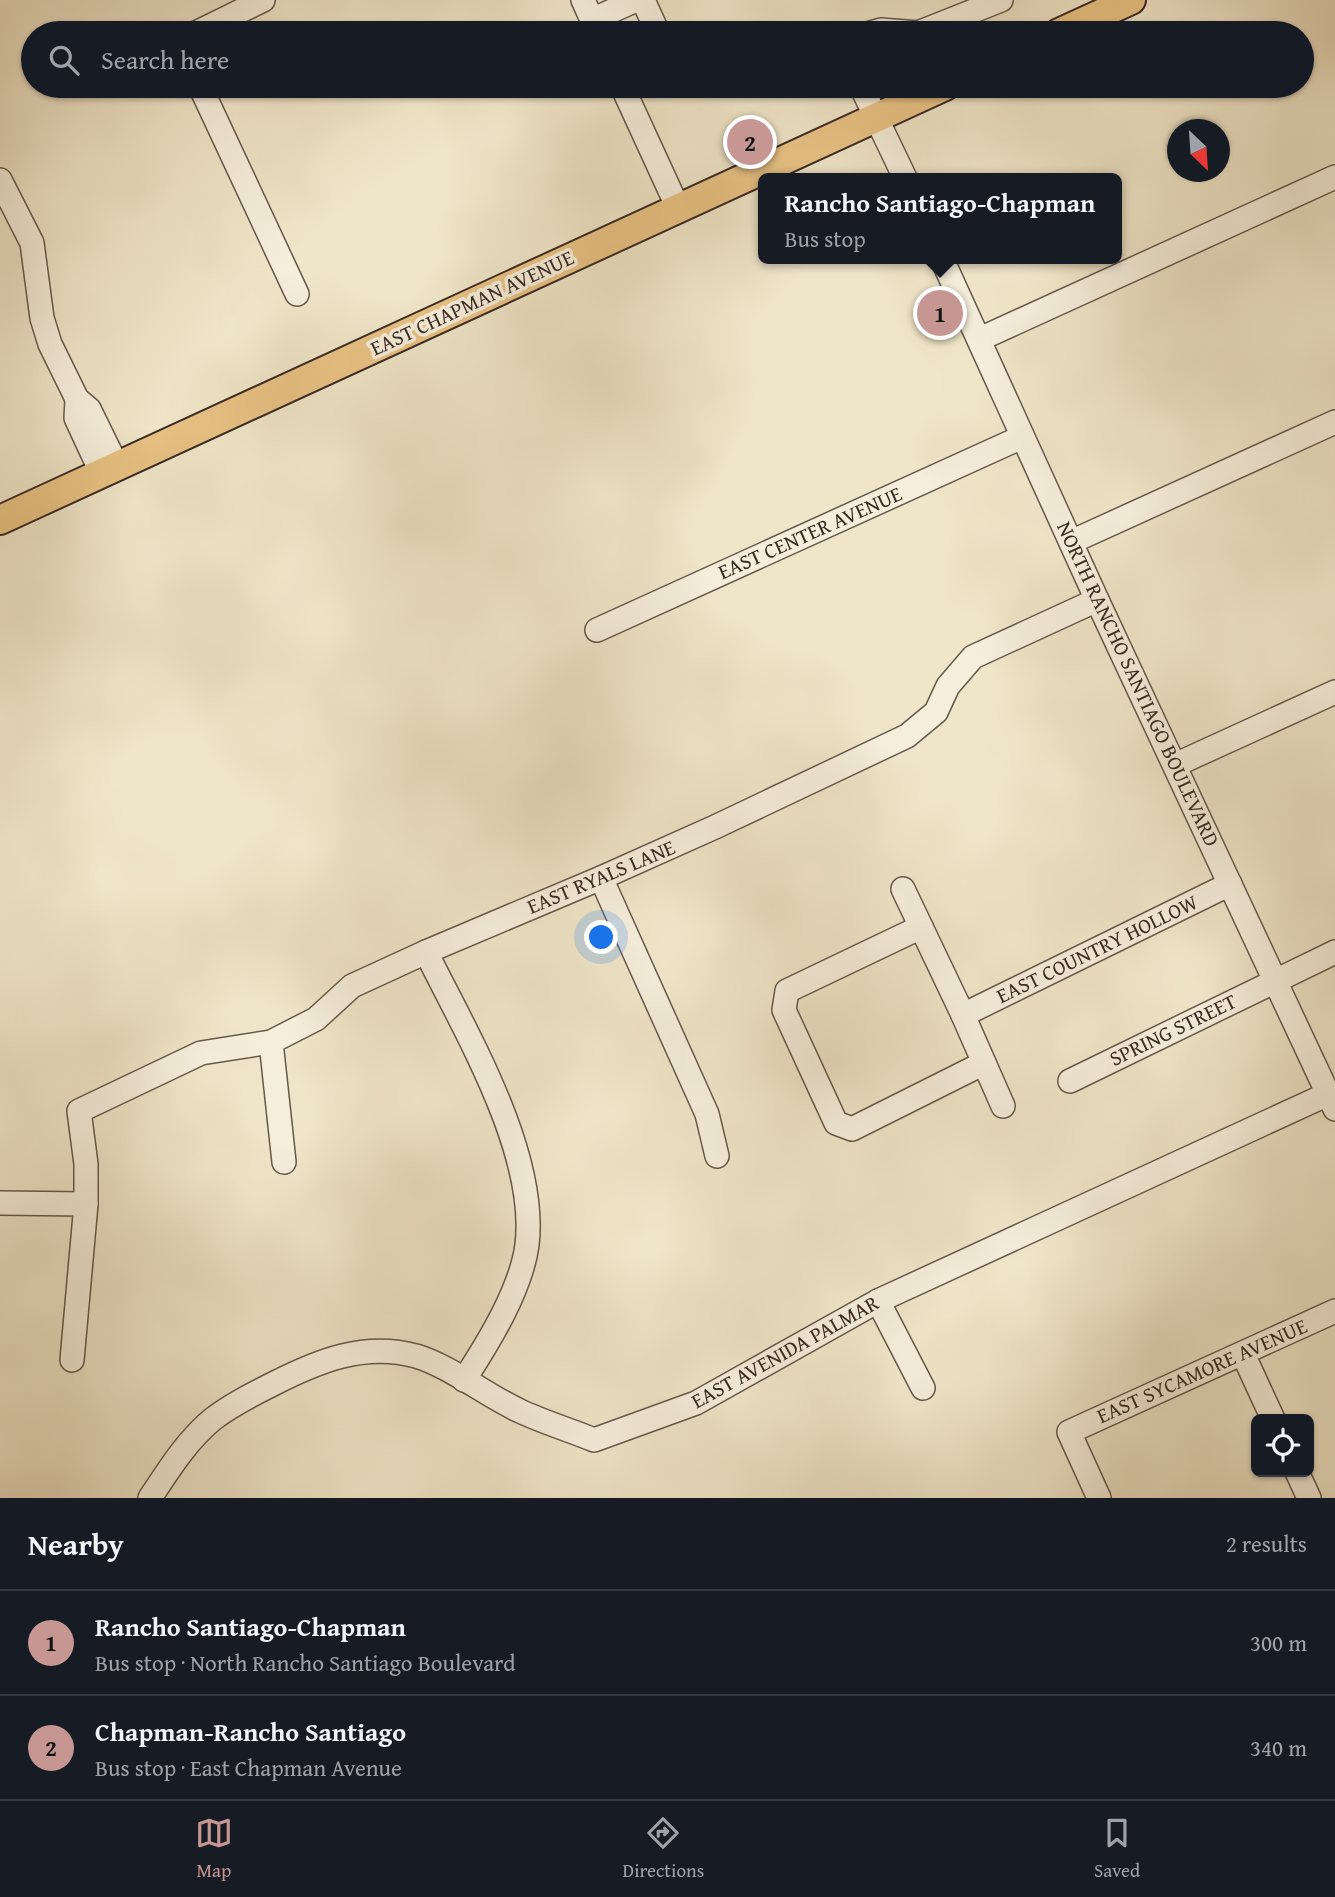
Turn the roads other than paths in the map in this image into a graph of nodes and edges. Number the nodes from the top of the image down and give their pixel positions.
1 (263, 0) edge
2 (636, 0) edge
3 (643, 0) edge
4 (1001, 0) edge
5 (1132, 0) edge
6 (591, 18) edge
7 (218, 21) edge
8 (653, 21) edge
9 (948, 21) edge
10 (1086, 21) edge
11 (206, 98) edge
12 (628, 98) edge
13 (867, 98) edge
14 (919, 98) edge
15 (877, 117) junction
16 (903, 173) edge
17 (1335, 177) edge
18 (0, 180) edge
19 (678, 208) junction
20 (9, 219) edge
21 (944, 264) edge
22 (297, 294) dead end
23 (980, 339) junction
24 (1335, 422) edge
25 (1022, 437) junction
26 (109, 470) junction
27 (0, 520) edge
28 (1071, 542) junction
29 (1097, 600) junction
30 (597, 630) dead end
31 (1335, 692) edge
32 (1175, 765) junction
33 (601, 878) junction
34 (1230, 884) junction
35 (903, 889) dead end
36 (921, 927) junction
37 (426, 951) junction
38 (1335, 952) edge
39 (1275, 980) junction
40 (963, 1015) junction
41 (271, 1042) junction
42 (984, 1063) junction
43 (1070, 1081) dead end
44 (1332, 1101) edge
45 (1003, 1106) dead end
46 (717, 1156) dead end
47 (284, 1162) dead end
48 (0, 1203) edge
49 (86, 1204) junction
50 (878, 1301) junction
51 (1335, 1311) edge
52 (1243, 1354) junction
53 (72, 1360) dead end
54 (464, 1380) junction
55 (923, 1388) dead end
56 (1271, 1414) edge
57 (1299, 1477) edge
58 (150, 1498) edge
59 (1099, 1498) edge
60 (1308, 1498) edge

1 - 7 street
2 - 6 street
3 - 8 street
4 - 9 street
5 - 10 main road
11 - 22 street
12 - 19 street
13 - 15 street
14 - 15 main road, EAST CHAPMAN AVENUE
15 - 16 street
15 - 19 main road, EAST CHAPMAN AVENUE
17 - 23 street
18 - 20 street
19 - 26 main road, EAST CHAPMAN AVENUE
20 - 26 street
21 - 23 street, NORTH RANCHO SANTIAGO BOULEVARD
23 - 25 street, NORTH RANCHO SANTIAGO BOULEVARD
24 - 28 street
25 - 28 street, NORTH RANCHO SANTIAGO BOULEVARD
25 - 30 street, EAST CENTER AVENUE
26 - 27 main road, EAST CHAPMAN AVENUE
28 - 29 street, NORTH RANCHO SANTIAGO BOULEVARD
29 - 32 street, NORTH RANCHO SANTIAGO BOULEVARD
29 - 33 street, EAST RYALS LANE
31 - 32 street
32 - 34 street, NORTH RANCHO SANTIAGO BOULEVARD
33 - 37 street, EAST RYALS LANE
33 - 46 street
34 - 39 street, NORTH RANCHO SANTIAGO BOULEVARD
34 - 40 street, EAST COUNTRY HOLLOW
35 - 36 street
36 - 40 street
36 - 42 street
37 - 41 street, EAST RYALS LANE
37 - 54 street
38 - 39 street, SPRING STREET
39 - 43 street, SPRING STREET
39 - 44 street, NORTH RANCHO SANTIAGO BOULEVARD
40 - 42 street
41 - 47 street
41 - 49 street, EAST RYALS LANE
42 - 45 street
44 - 50 street, EAST AVENIDA PALMAR
48 - 49 street
49 - 53 street
50 - 54 street, EAST AVENIDA PALMAR
50 - 55 street
51 - 52 street, EAST SYCAMORE AVENUE
52 - 56 street
52 - 59 street, EAST SYCAMORE AVENUE
54 - 58 street, EAST AVENIDA PALMAR
57 - 60 street

